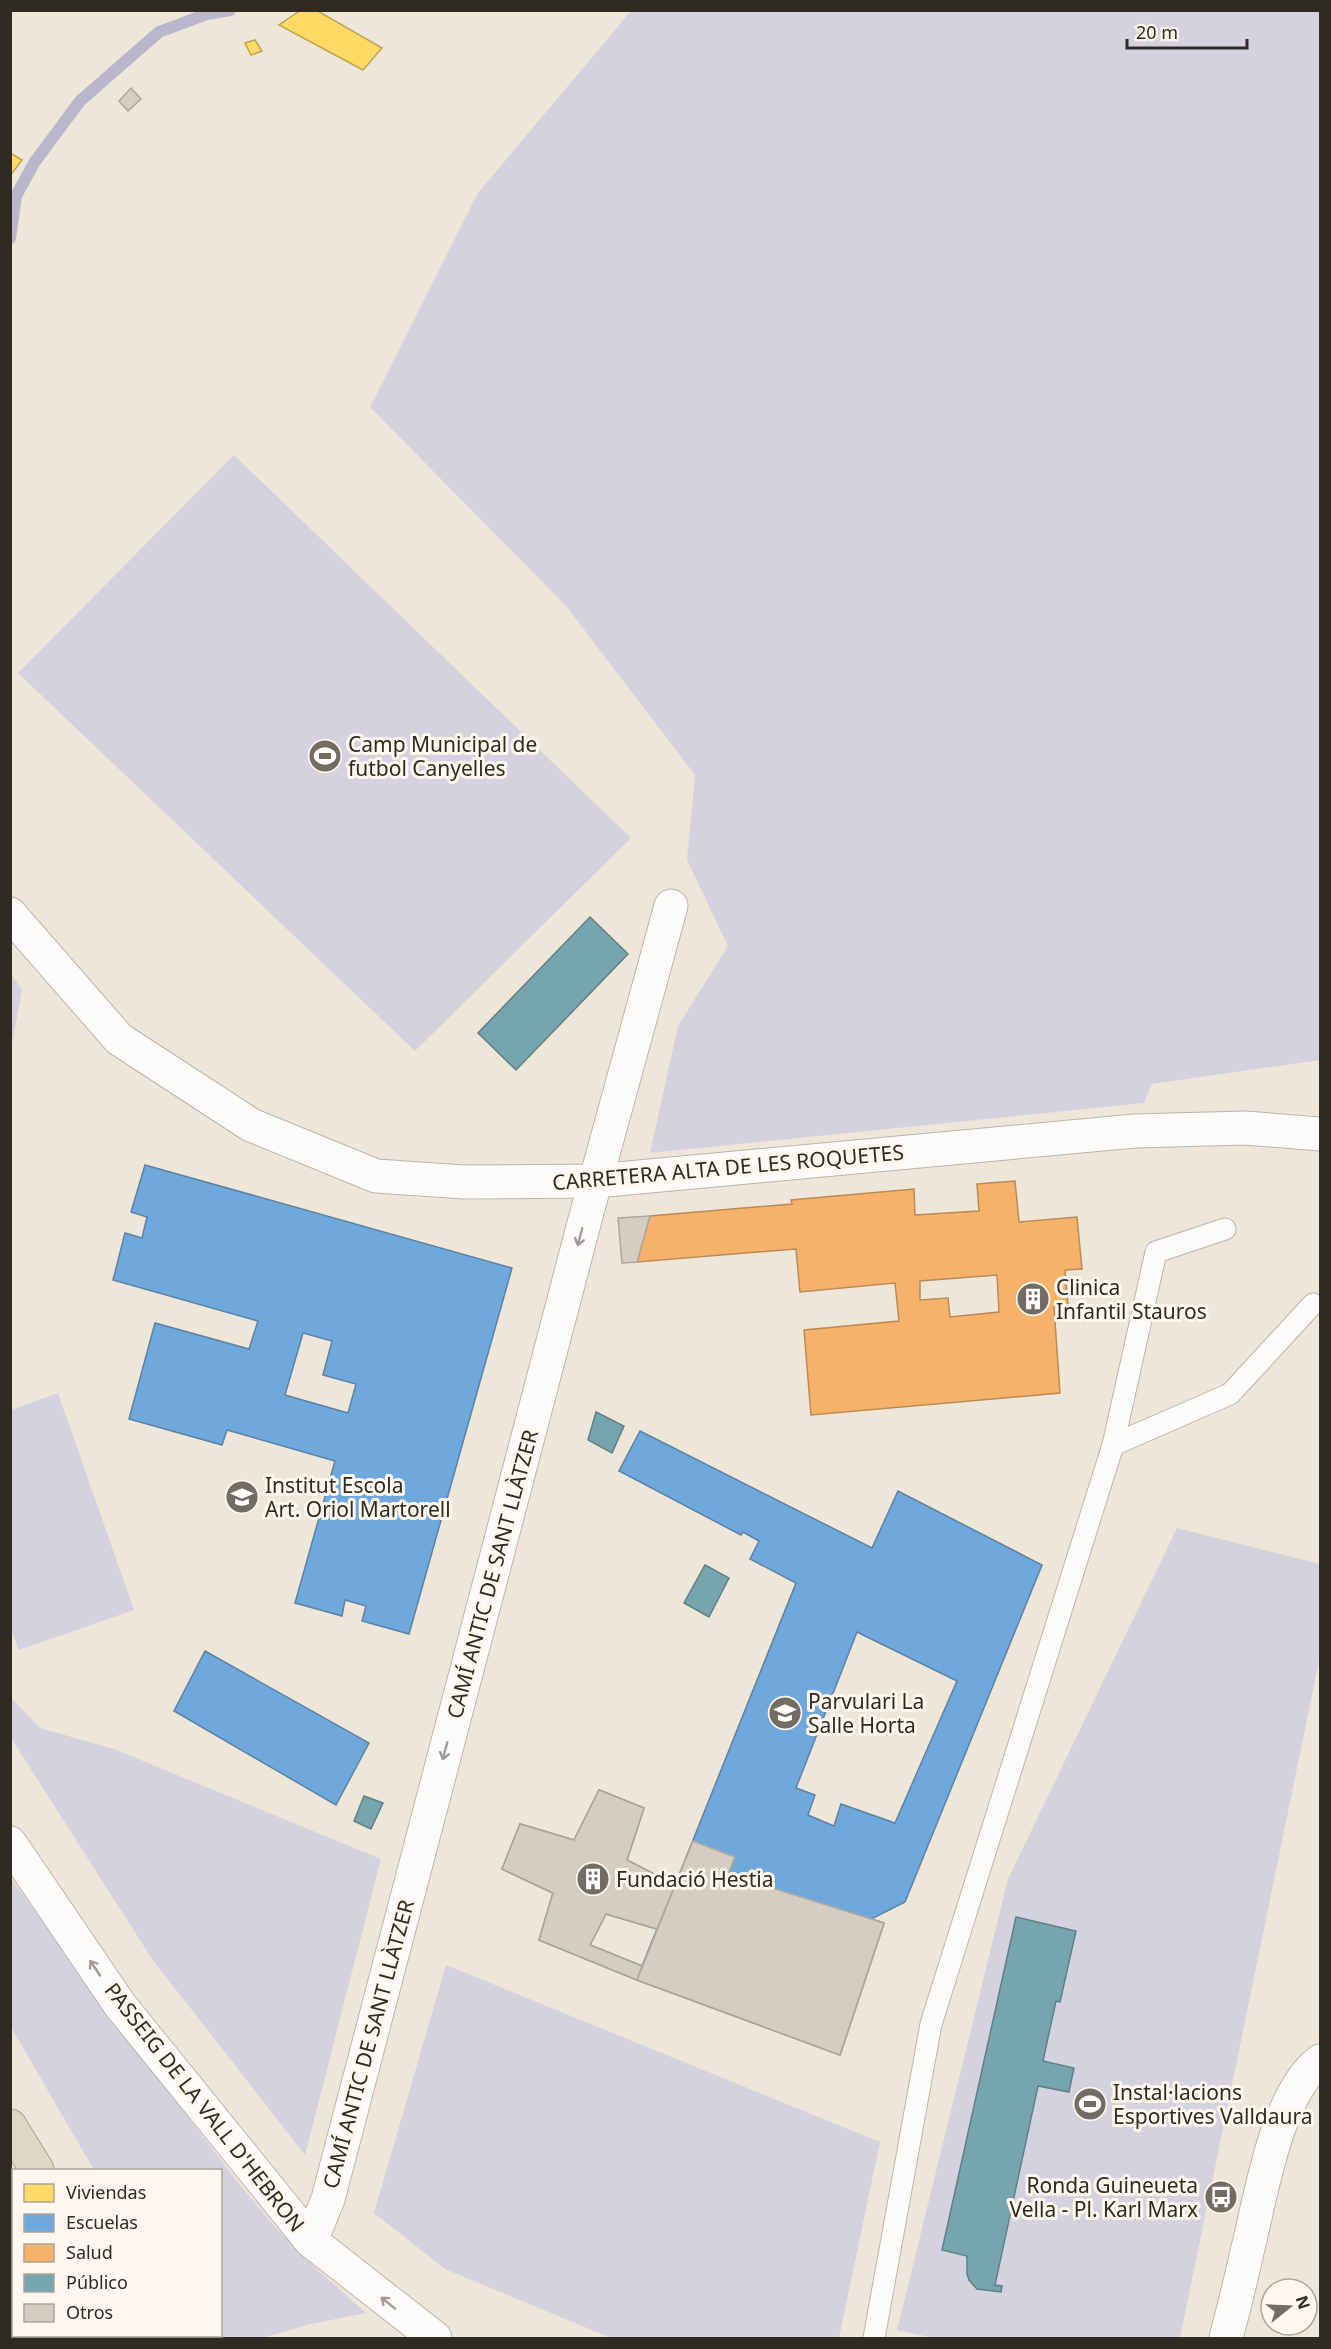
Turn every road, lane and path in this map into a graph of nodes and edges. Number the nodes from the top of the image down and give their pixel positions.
1 (671, 906) dead end
2 (10, 914) edge
3 (1320, 1134) edge
4 (596, 1181) junction
5 (1225, 1229) dead end
6 (1313, 1304) dead end
7 (1113, 1446) junction
8 (10, 1843) edge
9 (1320, 2061) edge
10 (10, 2126) edge
11 (36, 2169) edge
12 (311, 2241) junction
13 (435, 2338) edge
14 (874, 2338) edge
15 (1226, 2338) edge

1 - 4 street, CAMÍ ANTIC DE SANT LLÀTZER
2 - 4 street, CARRETERA ALTA DE LES ROQUETES
3 - 4 street, CARRETERA ALTA DE LES ROQUETES
4 -> 12 street, CAMÍ ANTIC DE SANT LLÀTZER
5 - 7 lane
6 - 7 lane
7 - 14 lane
12 -> 8 street, PASSEIG DE LA VALL D'HEBRON
9 - 15 street
10 - 11 highway
13 -> 12 street, PASSEIG DE LA VALL D'HEBRON

